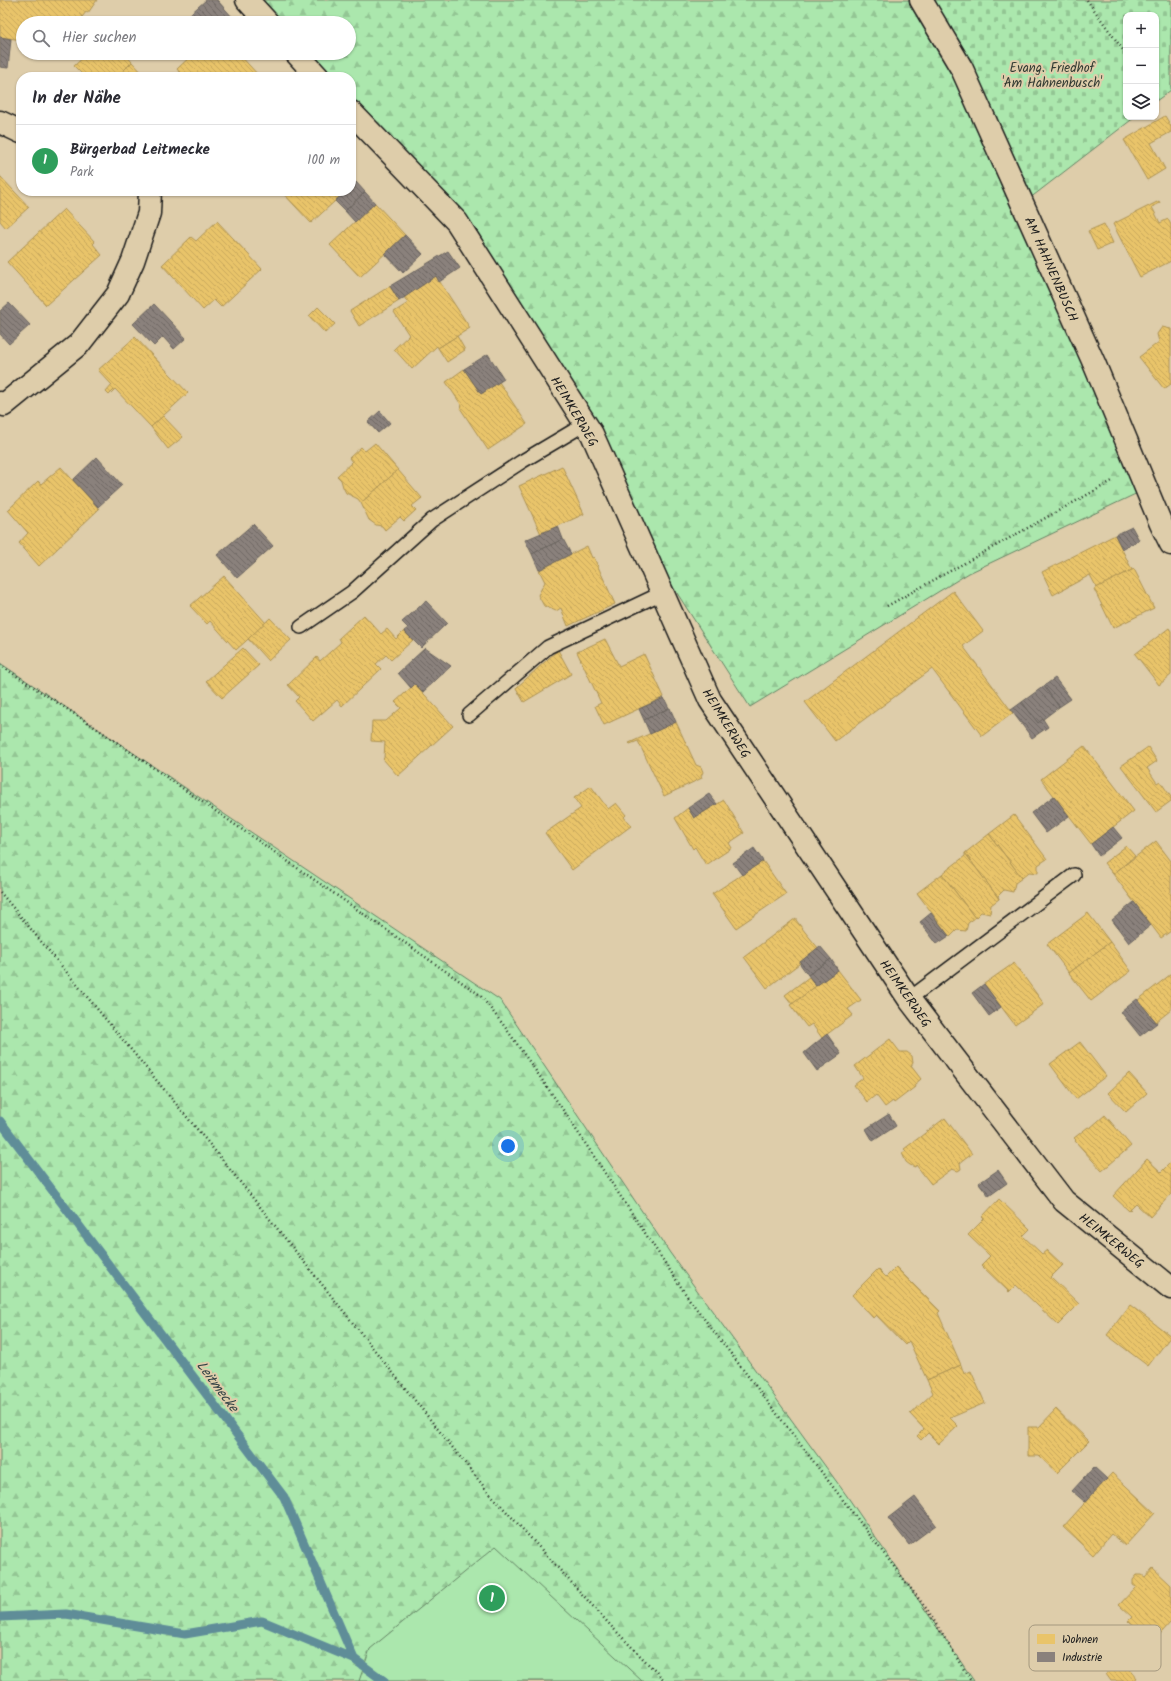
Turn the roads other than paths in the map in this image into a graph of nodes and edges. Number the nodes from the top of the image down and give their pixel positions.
1 (246, 0) edge
2 (921, 0) edge
3 (261, 16) edge
4 (302, 60) edge
5 (313, 72) edge
6 (356, 117) edge
7 (0, 122) edge
8 (16, 130) edge
9 (150, 196) edge
10 (0, 403) edge
11 (585, 424) junction
12 (1171, 544) edge
13 (662, 593) junction
14 (301, 627) dead end
15 (469, 715) dead end
16 (1074, 875) dead end
17 (909, 999) junction
18 (1171, 1288) edge

1 - 3 street
2 - 12 street, AM HAHNENBUSCH
4 - 5 street
6 - 11 street, HEIMKERWEG
7 - 8 street
9 - 10 street
11 - 13 street, HEIMKERWEG
11 - 14 lane
13 - 15 lane
13 - 17 street, HEIMKERWEG
16 - 17 lane
17 - 18 street, HEIMKERWEG

